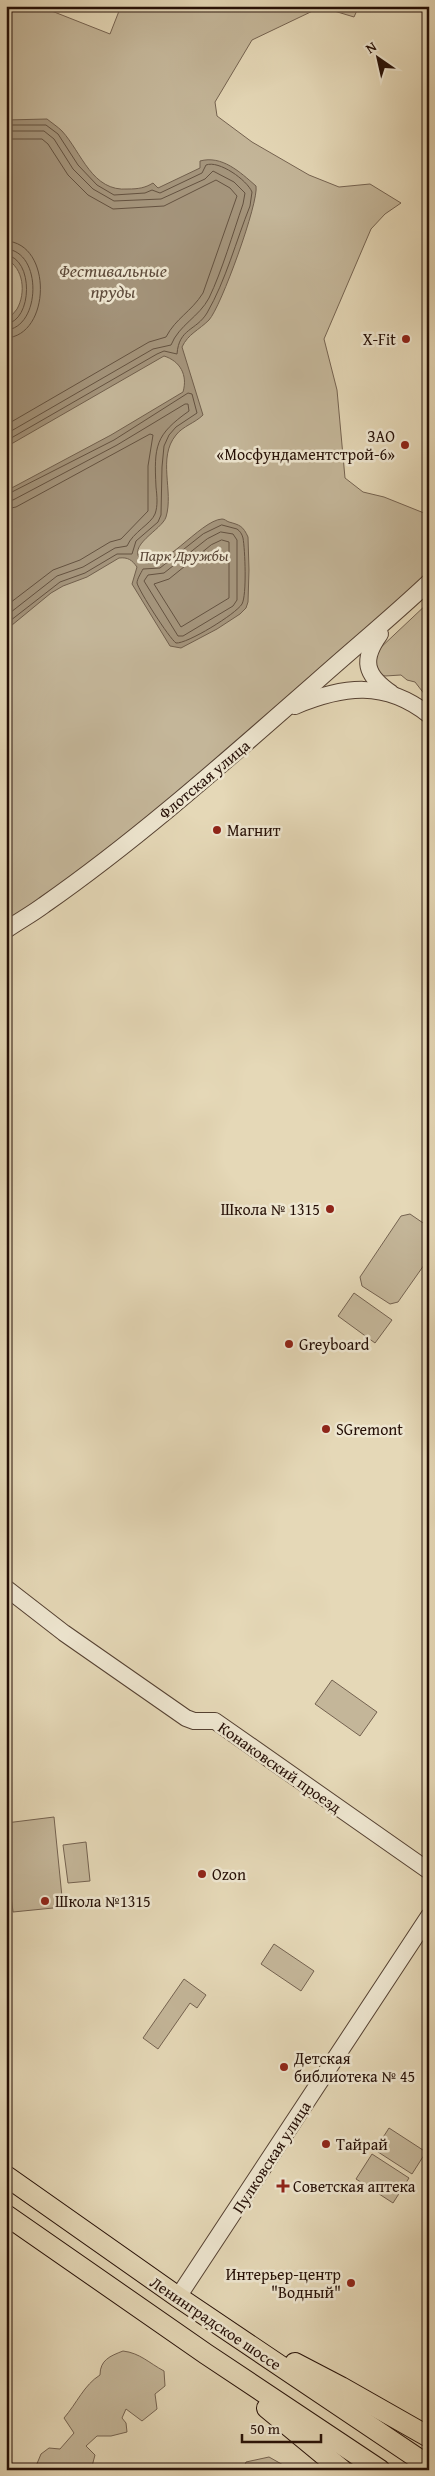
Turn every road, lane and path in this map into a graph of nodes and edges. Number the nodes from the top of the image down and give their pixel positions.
1 (429, 582) edge
2 (392, 617) junction
3 (393, 695) junction
4 (286, 710) junction
5 (426, 712) edge
6 (6, 930) edge
7 (6, 1588) edge
8 (429, 1871) edge
9 (429, 1916) edge
10 (6, 2176) edge
11 (6, 2215) edge
12 (178, 2297) junction
13 (223, 2328) junction
14 (206, 2354) junction
15 (429, 2437) edge
16 (429, 2466) edge
17 (342, 2470) edge
18 (380, 2470) edge

1 - 2 street, Флотская улица
2 - 3 street, Флотская улица
2 - 4 street, Флотская улица
3 - 4 street
3 - 5 street
4 - 6 street, Флотская улица
7 - 8 street, Конаковский проезд
9 - 12 street, Пулковская улица
10 - 12 main road, Ленинградское шоссе
11 - 14 main road, Ленинградское шоссе
12 - 13 main road, Ленинградское шоссе
13 - 15 main road
13 - 16 main road, Ленинградское шоссе
14 - 17 main road
14 - 18 main road, Ленинградское шоссе

